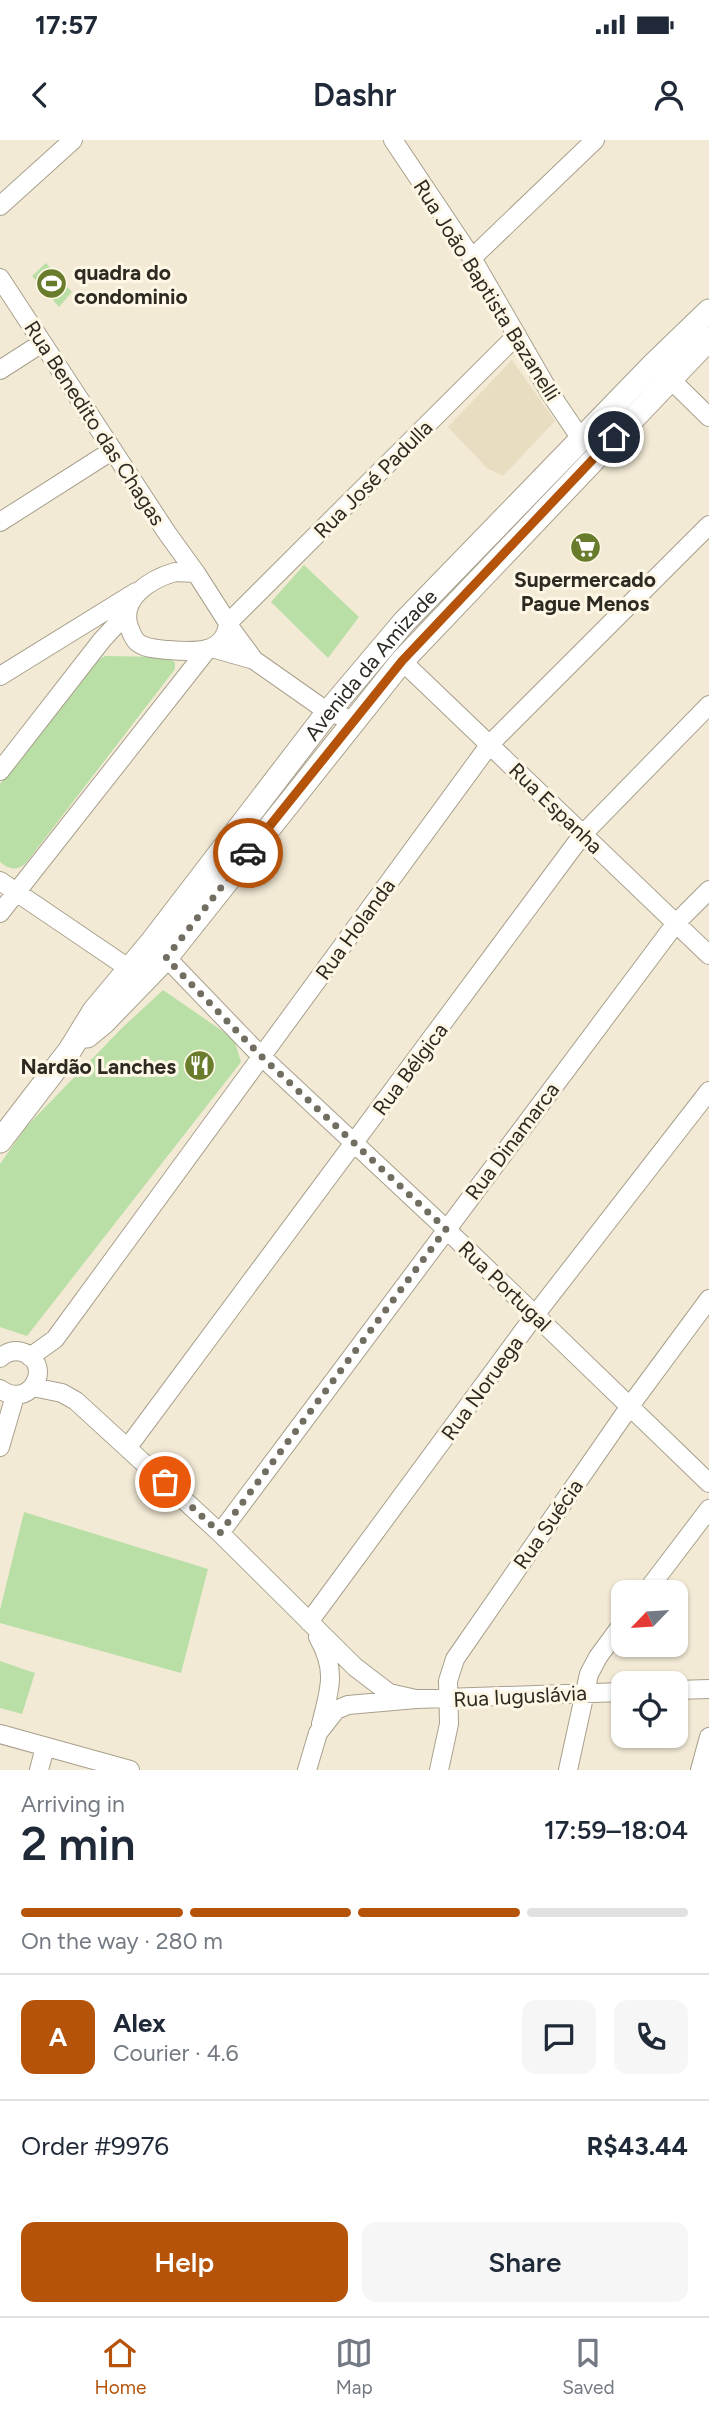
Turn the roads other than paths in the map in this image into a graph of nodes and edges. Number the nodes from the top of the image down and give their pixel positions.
1 (73, 140) edge
2 (393, 140) edge
3 (595, 140) edge
4 (0, 206) edge
5 (471, 258) junction
6 (0, 278) edge
7 (709, 311) edge
8 (517, 335) junction
9 (709, 339) edge
10 (42, 343) junction
11 (0, 370) edge
12 (662, 372) junction
13 (709, 417) edge
14 (581, 439) junction
15 (113, 450) junction
16 (0, 522) edge
17 (709, 526) edge
18 (167, 533) junction
19 (196, 573) junction
20 (162, 576) junction
21 (139, 590) junction
22 (126, 614) junction
23 (404, 622) junction
24 (229, 624) junction
25 (60, 638) junction
26 (102, 640) junction
27 (137, 642) junction
28 (210, 649) junction
29 (254, 660) junction
30 (402, 661) junction
31 (0, 676) edge
32 (709, 705) edge
33 (328, 712) junction
34 (353, 720) junction
35 (491, 744) junction
36 (0, 771) edge
37 (583, 834) junction
38 (0, 881) edge
39 (709, 890) edge
40 (16, 892) junction
41 (0, 913) edge
42 (676, 923) junction
43 (159, 950) junction
44 (709, 955) edge
45 (138, 974) junction
46 (261, 1056) junction
47 (709, 1090) edge
48 (0, 1141) edge
49 (354, 1144) junction
50 (446, 1229) junction
51 (709, 1299) edge
52 (536, 1315) junction
53 (0, 1357) edge
54 (30, 1357) junction
55 (33, 1387) junction
56 (8, 1392) edge
57 (630, 1406) junction
58 (0, 1447) edge
59 (128, 1447) junction
60 (709, 1482) edge
61 (709, 1509) edge
62 (220, 1533) junction
63 (655, 1580) edge
64 (309, 1622) junction
65 (611, 1639) edge
66 (709, 1689) edge
67 (688, 1690) edge
68 (611, 1692) edge
69 (586, 1693) junction
70 (416, 1699) junction
71 (448, 1700) junction
72 (318, 1733) junction
73 (0, 1734) edge
74 (709, 1737) edge
75 (45, 1747) junction
76 (38, 1770) edge
77 (130, 1770) edge
78 (307, 1770) edge
79 (439, 1770) edge
80 (568, 1770) edge
81 (700, 1770) edge

1 - 4 street
2 - 5 street, Rua João Baptista Bazanelli
3 - 5 street
5 - 8 street, Rua João Baptista Bazanelli
6 - 10 street, Rua Benedito das Chagas
7 - 12 main road, Avenida da Amizade
8 - 14 street, Rua João Baptista Bazanelli
8 - 24 street, Rua José Padulla
9 - 12 main road, Avenida da Amizade
10 - 11 street
10 - 15 street, Rua Benedito das Chagas
12 - 13 street
12 - 14 main road, Avenida da Amizade
12 - 30 main road, Avenida da Amizade
14 - 23 main road, Avenida da Amizade
15 - 16 street
15 - 18 street, Rua Benedito das Chagas
17 - 35 street, Rua Holanda
18 - 19 street, Rua Benedito das Chagas
18 - 20 street, Rua Benedito das Chagas
19 - 20 street
19 - 24 street
20 - 21 street
21 - 22 street
21 - 25 street
22 - 26 street
22 - 27 street
23 - 30 main road
23 - 33 main road, Avenida da Amizade
24 - 28 street
24 - 29 street
25 - 26 street
25 - 31 street
26 - 27 street
26 - 36 street
27 - 28 street
28 - 29 street
28 - 40 street
29 - 33 street
30 - 34 main road, Avenida da Amizade
30 - 35 street, Rua Espanha
32 - 37 street, Rua Bélgica
33 - 34 street
33 - 43 main road, Avenida da Amizade
34 - 43 main road, Avenida da Amizade
35 - 37 street, Rua Espanha
35 - 46 street, Rua Holanda
37 - 42 street, Rua Espanha
37 - 49 street, Rua Bélgica
38 - 40 street
39 - 42 street, Rua Dinamarca
40 - 41 street
40 - 45 street
42 - 44 street, Rua Espanha
42 - 50 street, Rua Dinamarca
43 - 45 main road, Avenida da Amizade
43 - 46 street, Rua Portugal
45 - 48 main road, Avenida da Amizade
46 - 49 street, Rua Portugal
46 - 54 street, Rua Holanda
47 - 52 street, Rua Noruega
49 - 50 street, Rua Portugal
49 - 59 street, Rua Bélgica
50 - 52 street, Rua Portugal
50 - 62 street, Rua Dinamarca
51 - 57 street, Rua Suécia
52 - 57 street, Rua Portugal
52 - 64 street, Rua Noruega
53 - 54 street
54 - 55 street
55 - 56 street
55 - 59 street
56 - 58 street
57 - 60 street, Rua Portugal
57 - 71 street, Rua Suécia
59 - 62 street
61 - 63 street
62 - 64 street
64 - 70 street
64 - 72 street
65 - 69 street
66 - 67 street
68 - 69 street, Rua Iuguslávia
69 - 71 street, Rua Iuguslávia
69 - 80 street
70 - 71 street, Rua Iuguslávia
70 - 72 street
71 - 79 street, Rua Suécia
72 - 78 street
73 - 75 street
74 - 81 street
75 - 76 street
75 - 77 street

